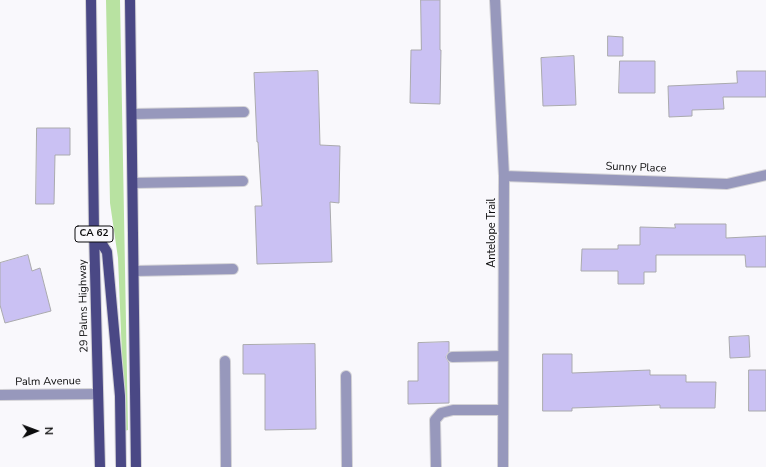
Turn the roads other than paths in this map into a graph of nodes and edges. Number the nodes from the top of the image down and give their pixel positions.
1 (91, 0) edge
2 (130, 0) edge
3 (495, 0) edge
4 (244, 112) dead end
5 (132, 114) junction
6 (766, 175) edge
7 (504, 176) junction
8 (243, 181) dead end
9 (133, 182) junction
10 (94, 231) junction
11 (233, 269) dead end
12 (134, 271) junction
13 (503, 356) junction
14 (452, 357) dead end
15 (225, 361) dead end
16 (346, 376) dead end
17 (97, 394) junction
18 (0, 396) edge
19 (503, 410) junction
20 (100, 467) edge
21 (121, 467) edge
22 (136, 467) edge
23 (226, 467) edge
24 (347, 467) edge
25 (436, 467) edge
26 (503, 467) edge

1 - 10 main road, 29 Palms Highway / CA 62
2 - 5 main road
3 - 7 street, Antelope Trail
4 - 5 street
5 - 9 main road
6 - 7 street, Sunny Place
7 - 13 street, Antelope Trail
8 - 9 street
9 - 12 main road
10 - 17 main road, 29 Palms Highway / CA 62
10 - 21 main road
11 - 12 street
12 - 22 main road
13 - 14 street
13 - 19 street, Antelope Trail
15 - 23 street
16 - 24 street
17 - 18 street, Palm Avenue
17 - 20 main road, 29 Palms Highway / CA 62
19 - 25 street
19 - 26 street, Antelope Trail

